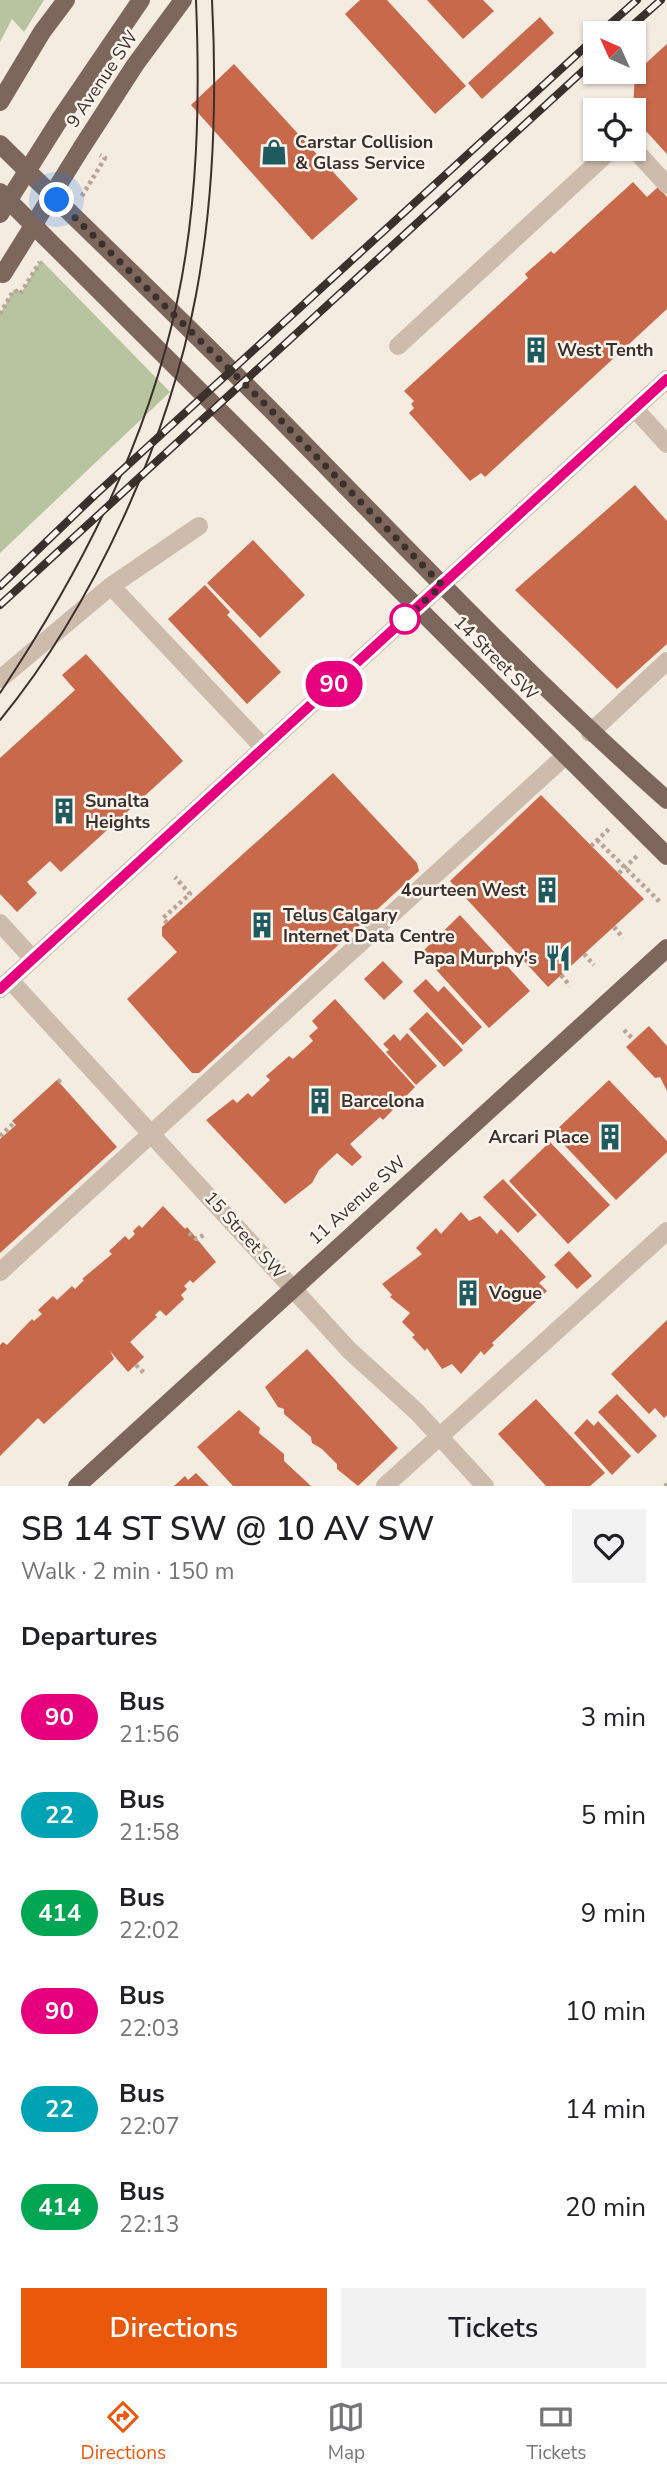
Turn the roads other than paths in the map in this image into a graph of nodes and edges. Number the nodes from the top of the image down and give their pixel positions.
1 (65, 0) edge
2 (141, 0) edge
3 (183, 0) edge
4 (0, 102) edge
5 (0, 144) edge
6 (599, 161) edge
7 (645, 161) edge
8 (667, 185) edge
9 (0, 192) edge
10 (0, 214) edge
11 (6, 280) edge
12 (398, 346) dead end
13 (667, 379) edge
14 (635, 409) junction
15 (667, 444) edge
16 (199, 526) dead end
17 (442, 585) junction
18 (111, 586) junction
19 (416, 608) junction
20 (667, 661) edge
21 (0, 679) edge
22 (590, 733) junction
23 (264, 748) junction
24 (565, 756) junction
25 (667, 800) edge
26 (667, 856) edge
27 (0, 923) edge
28 (667, 948) edge
29 (33, 959) junction
30 (5, 984) edge
31 (151, 1134) junction
32 (667, 1231) edge
33 (0, 1272) edge
34 (292, 1288) junction
35 (439, 1436) junction
36 (77, 1486) edge
37 (384, 1486) edge
38 (485, 1486) edge

1 - 4 main road
2 - 10 main road, 9 Avenue SW, bridge
3 - 11 main road, 9 Avenue SW, bridge
5 - 17 main road, 14 Street SW
6 - 12 street
7 - 8 street
9 - 19 main road, 14 Street SW
13 - 14 street
14 - 15 street
14 - 17 street
16 - 18 street
17 - 19 street
17 - 22 main road, 14 Street SW
18 - 21 street
18 - 23 street
19 - 23 street
19 - 24 main road, 14 Street SW
20 - 22 street
22 - 25 main road, 14 Street SW
23 - 29 street
24 - 26 main road, 14 Street SW
24 - 31 street
27 - 29 street
28 - 34 main road, 11 Avenue SW
29 - 30 street
30 - 31 street, 15 Street SW
31 - 33 street
31 - 34 street, 15 Street SW
32 - 35 street
34 - 35 street, 15 Street SW
34 - 36 main road, 11 Avenue SW
35 - 37 street
35 - 38 street, 15 Street SW

